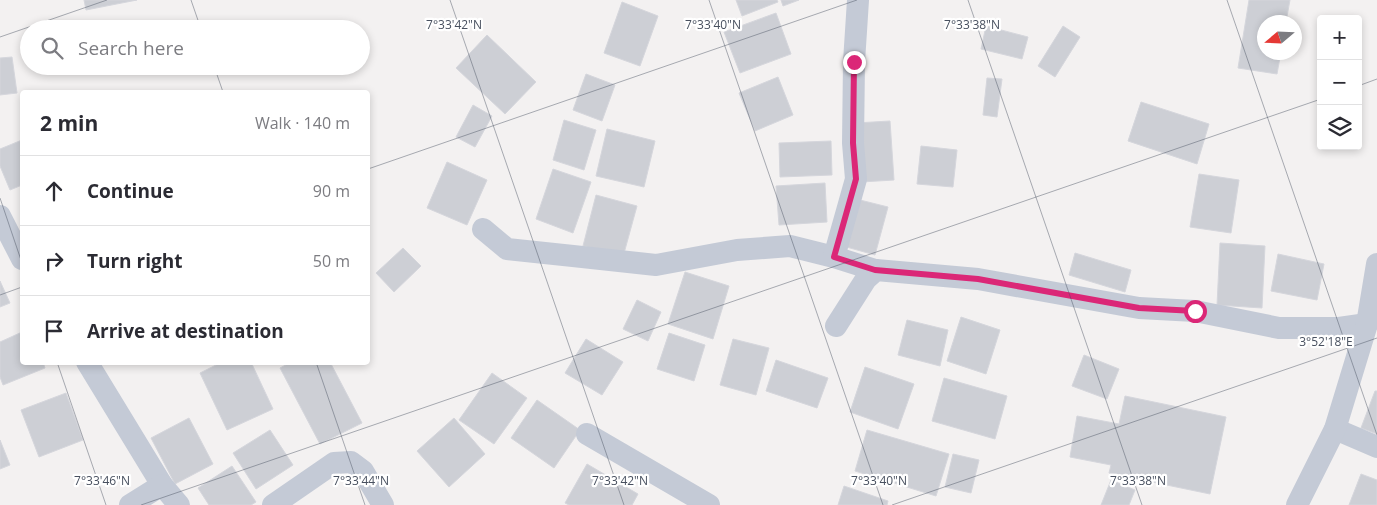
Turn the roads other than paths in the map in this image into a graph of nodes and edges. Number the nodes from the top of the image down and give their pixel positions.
1 (858, 0) edge
2 (0, 216) edge
3 (483, 229) dead end
4 (20, 255) edge
5 (834, 257) junction
6 (1377, 264) edge
7 (875, 270) junction
8 (1367, 324) junction
9 (836, 326) dead end
10 (89, 365) edge
11 (1335, 429) junction
12 (587, 434) dead end
13 (1377, 447) edge
14 (162, 485) junction
15 (130, 505) edge
16 (180, 505) edge
17 (273, 505) edge
18 (383, 505) edge
19 (709, 505) edge
20 (1297, 505) edge

1 - 5 street
2 - 4 street
3 - 5 street
5 - 7 street
6 - 8 street
7 - 8 street
7 - 9 street
8 - 11 street
10 - 14 street
11 - 13 street
11 - 20 street
12 - 19 street
14 - 15 street
14 - 16 street
17 - 18 street

